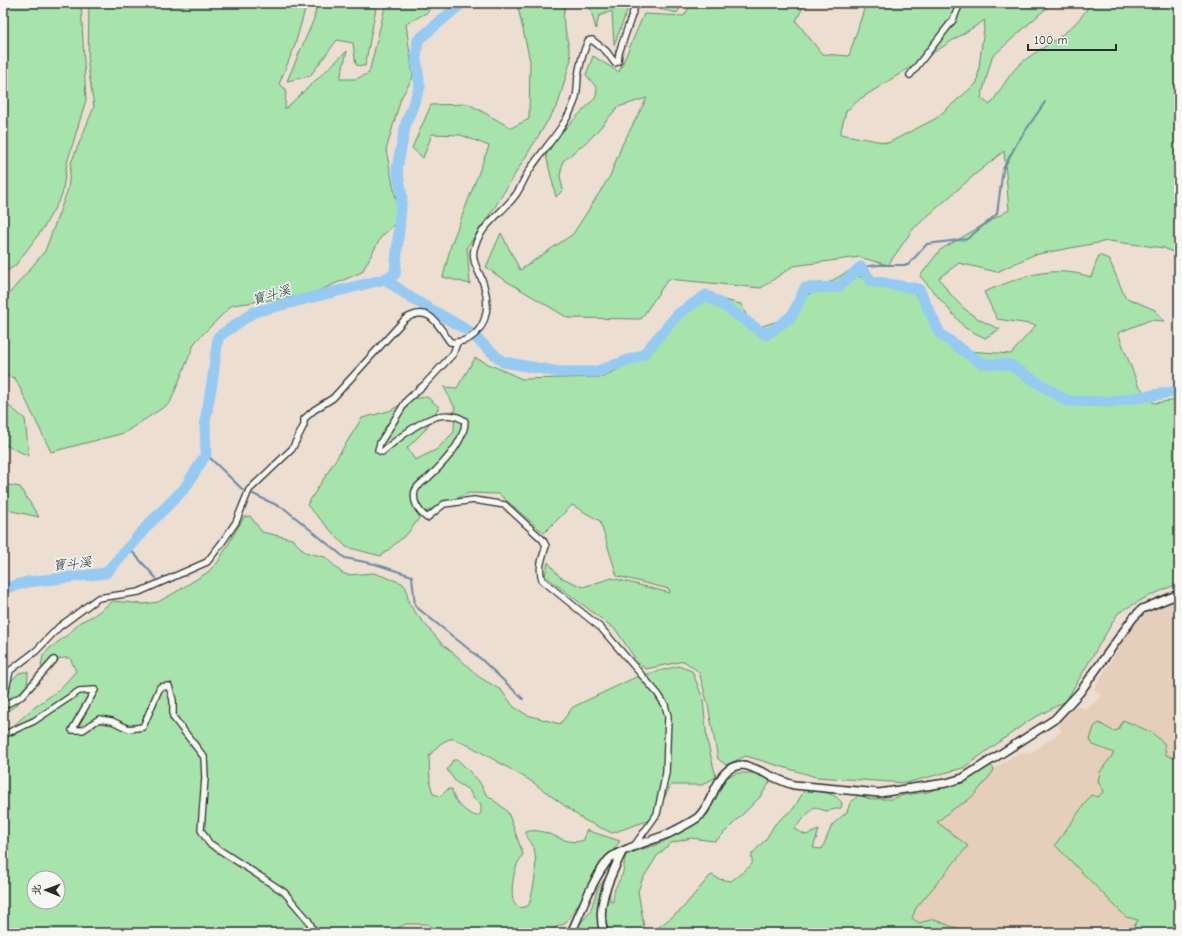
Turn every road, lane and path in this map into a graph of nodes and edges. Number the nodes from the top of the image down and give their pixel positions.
1 (636, 3) edge
2 (960, 3) edge
3 (910, 75) dead end
4 (457, 343) junction
5 (1179, 594) edge
6 (54, 660) dead end
7 (10, 671) junction
8 (3, 676) edge
9 (3, 691) edge
10 (3, 706) edge
11 (3, 735) edge
12 (633, 848) junction
13 (622, 852) junction
14 (315, 933) edge
15 (569, 933) edge
16 (604, 933) edge

1 - 4 street
2 - 3 street
4 - 7 street
4 - 12 street
5 - 12 street
6 - 10 street
7 - 8 street
7 - 9 street
11 - 14 street
12 - 13 street
13 - 15 street
13 - 16 street

